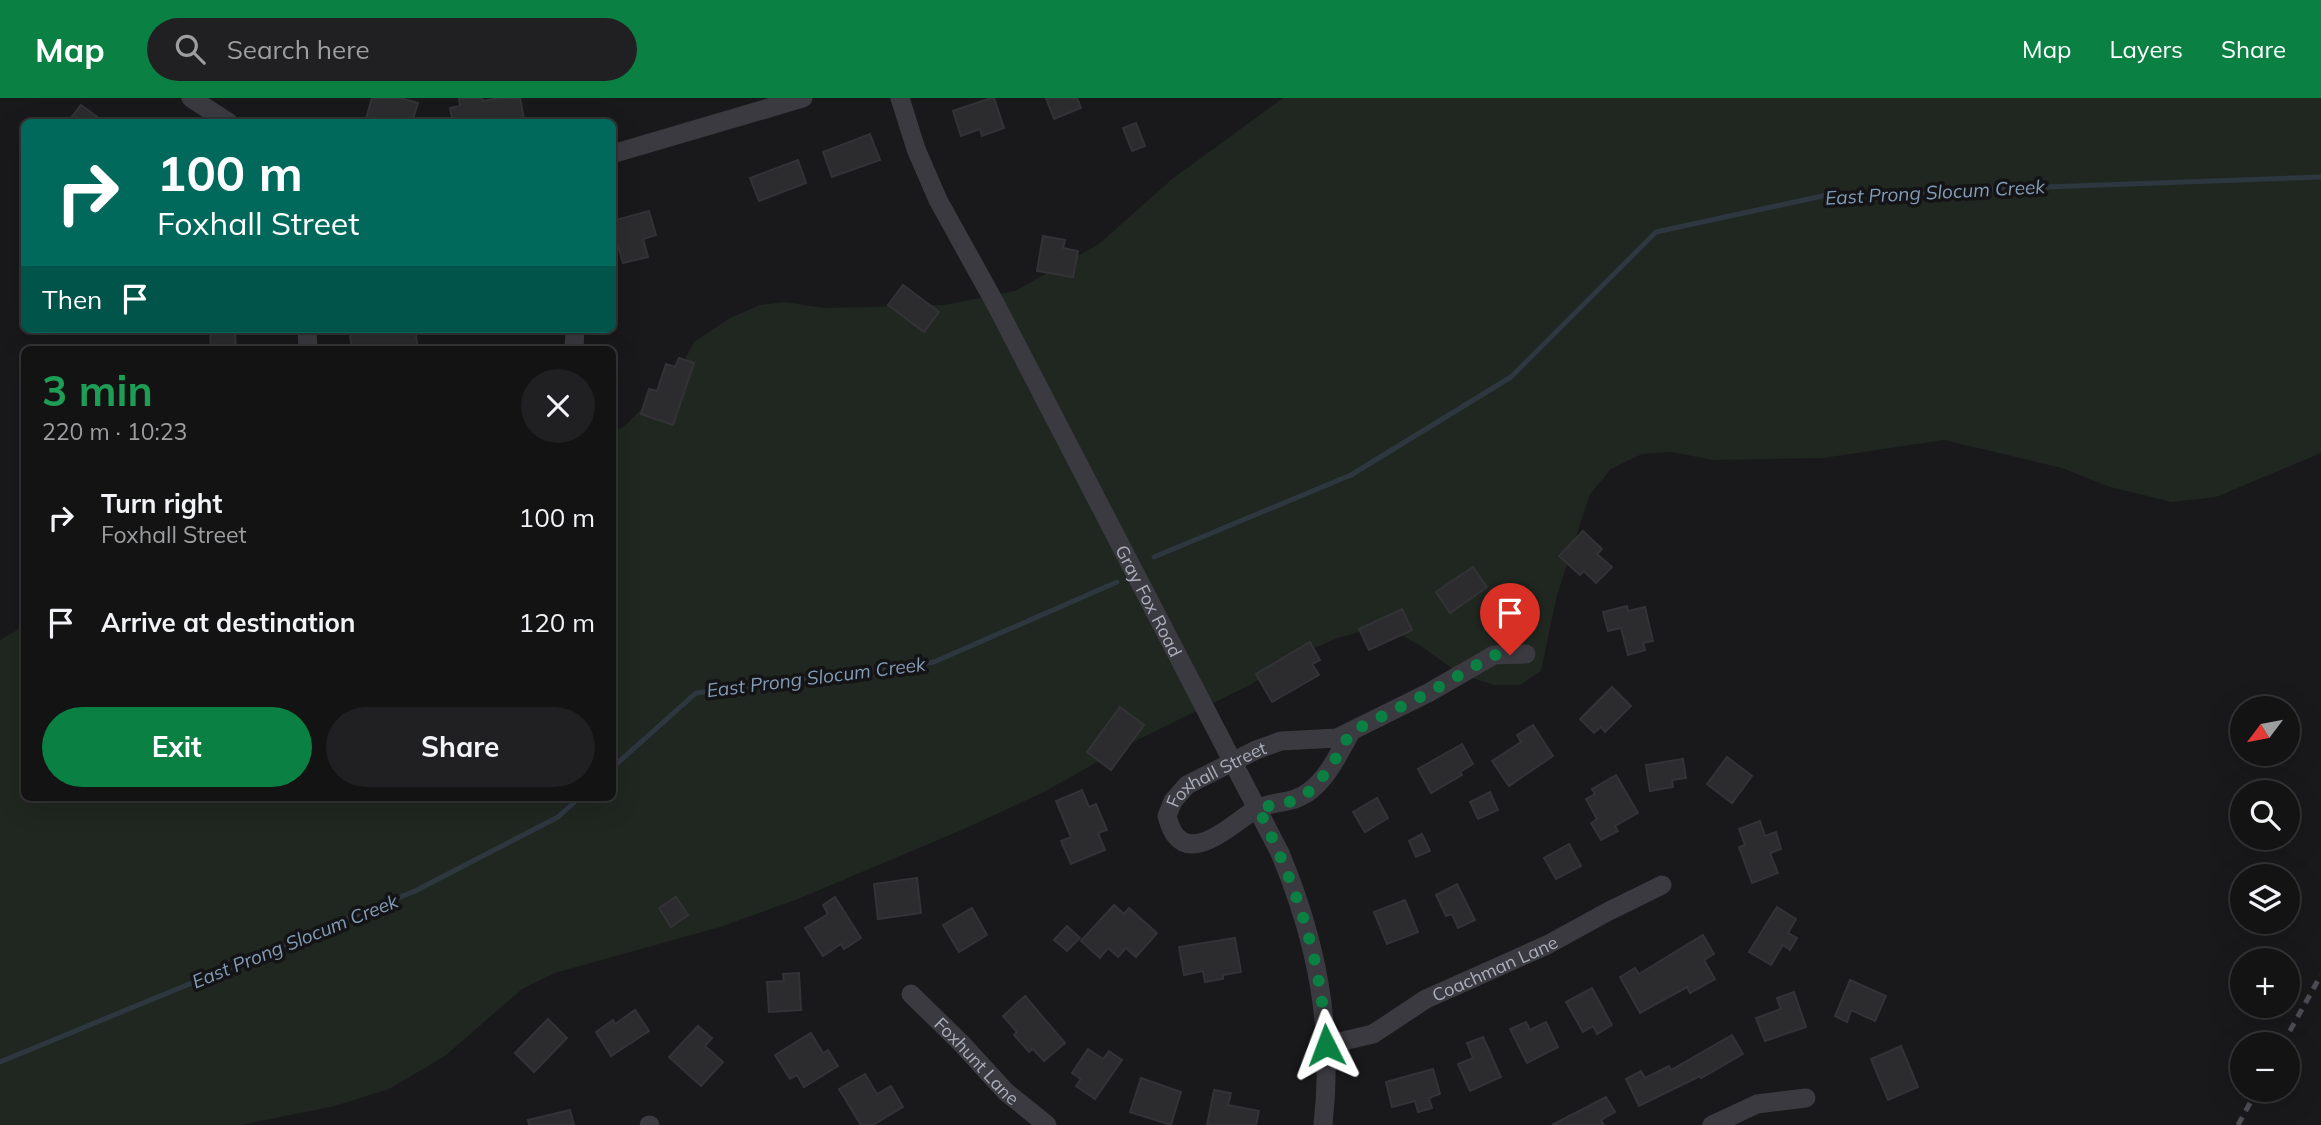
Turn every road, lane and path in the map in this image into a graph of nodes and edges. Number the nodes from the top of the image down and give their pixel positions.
1 (191, 98) edge
2 (803, 98) edge
3 (900, 98) edge
4 (223, 119) edge
5 (616, 153) edge
6 (1526, 654) dead end
7 (1351, 732) junction
8 (1234, 762) junction
9 (1258, 808) junction
10 (1662, 885) dead end
11 (911, 994) dead end
12 (1326, 1045) junction
13 (1806, 1098) dead end
14 (1047, 1125) edge
15 (1323, 1125) edge
16 (1712, 1125) edge

1 - 4 street
2 - 5 street
3 - 8 street, Gray Fox Road
6 - 7 street, Foxhall Street
7 - 8 street, Foxhall Street
7 - 9 street, Foxhall Street
8 - 9 street, Gray Fox Road
8 - 9 street, Foxhall Street
9 - 12 street, Gray Fox Road
10 - 12 street, Coachman Lane
11 - 14 street, Foxhunt Lane
12 - 15 street, Gray Fox Road
13 - 16 street

